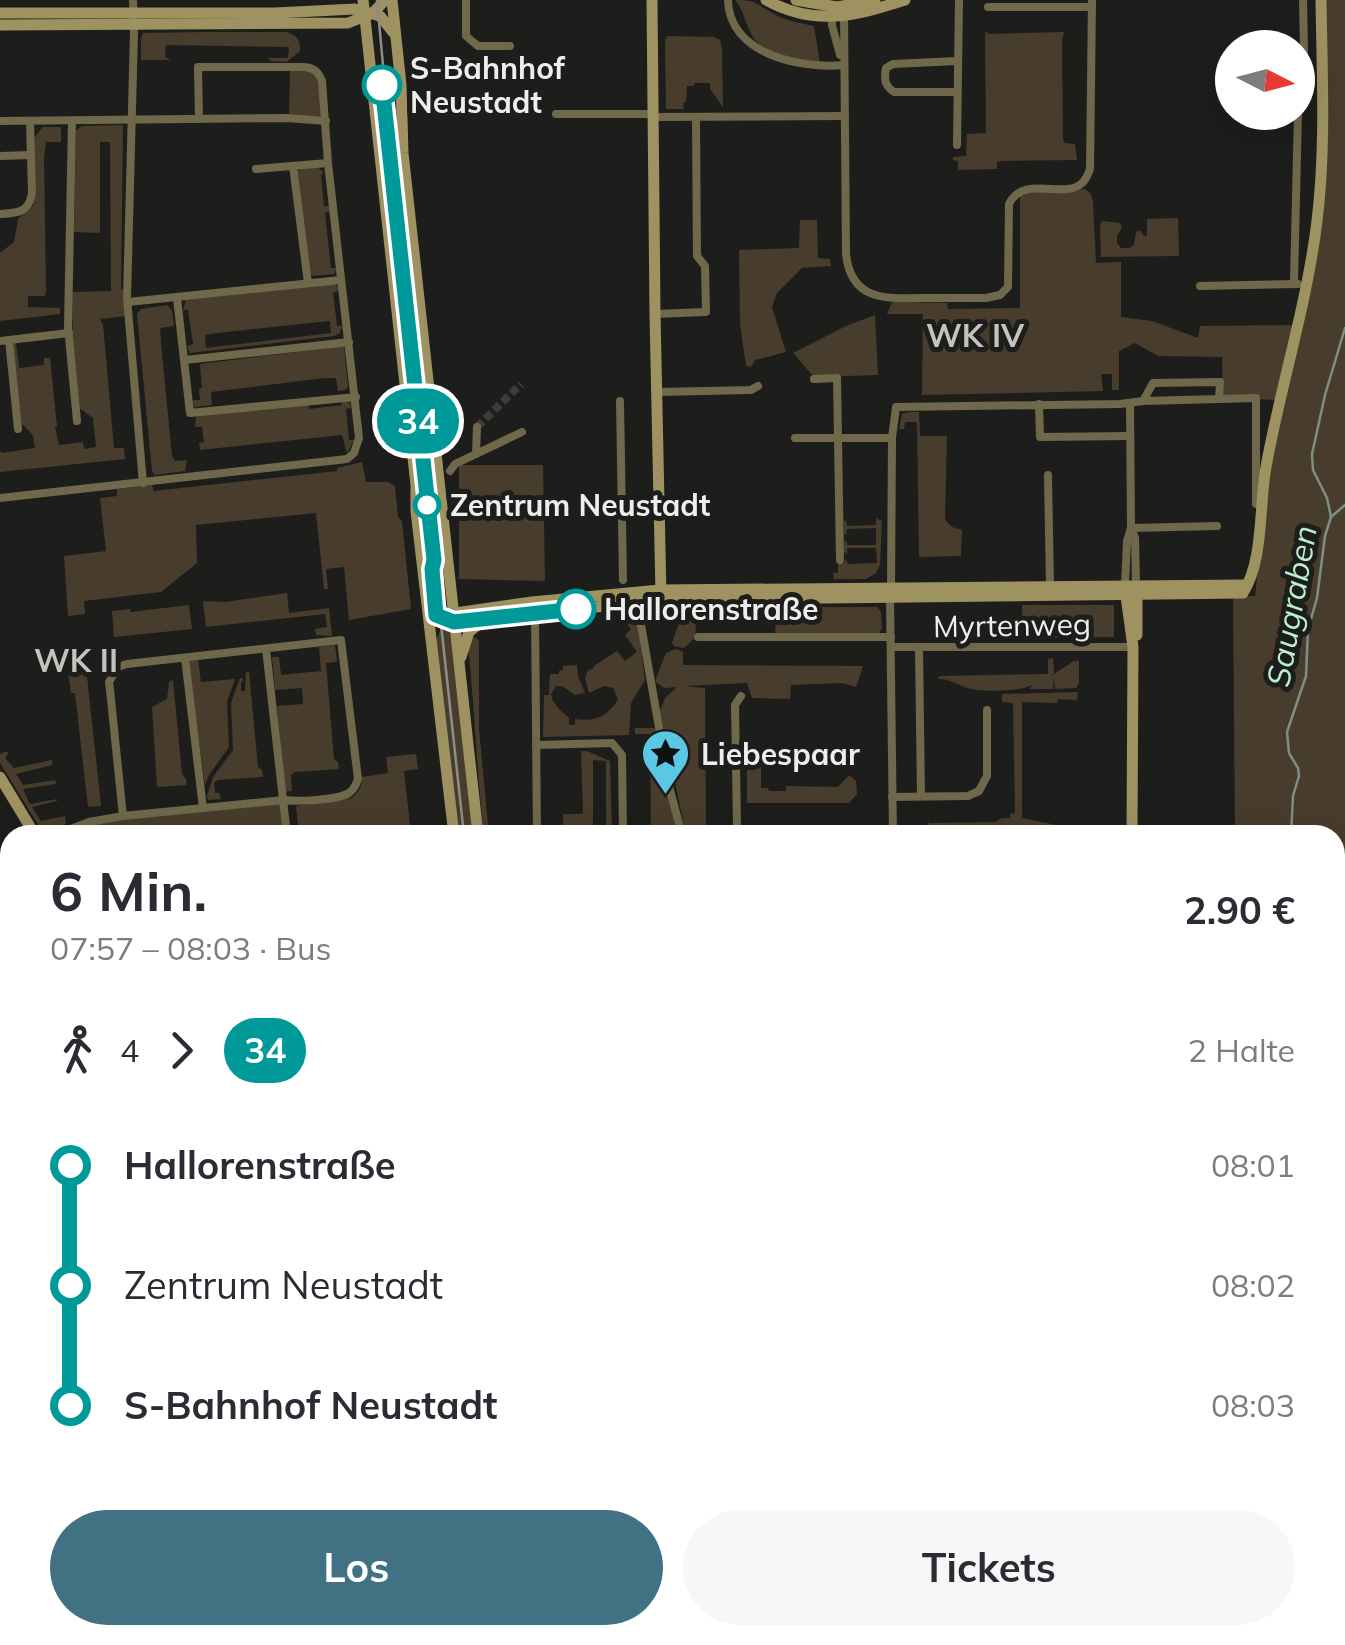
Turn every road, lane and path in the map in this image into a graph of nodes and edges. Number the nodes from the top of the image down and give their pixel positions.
1 (389, 0) edge
2 (466, 0) edge
3 (652, 0) edge
4 (728, 0) edge
5 (766, 0) edge
6 (796, 0) edge
7 (875, 0) edge
8 (904, 0) edge
9 (958, 0) edge
10 (1303, 0) edge
11 (1321, 0) edge
12 (1092, 4) edge
13 (988, 7) dead end
14 (134, 12) edge
15 (839, 12) junction
16 (0, 13) edge
17 (364, 16) edge
18 (0, 25) edge
19 (1303, 30) edge
20 (398, 46) junction
21 (510, 46) dead end
22 (958, 62) junction
23 (843, 65) junction
24 (957, 92) junction
25 (1315, 102) edge
26 (1322, 102) junction
27 (556, 114) dead end
28 (650, 116) junction
29 (844, 116) junction
30 (696, 118) junction
31 (198, 119) junction
32 (131, 120) junction
33 (326, 120) junction
34 (0, 121) edge
35 (30, 121) junction
36 (72, 121) junction
37 (1298, 130) edge
38 (957, 145) dead end
39 (30, 155) junction
40 (0, 156) edge
41 (328, 164) junction
42 (293, 166) junction
43 (256, 169) dead end
44 (0, 214) edge
45 (341, 280) junction
46 (308, 283) junction
47 (1294, 283) junction
48 (1200, 286) dead end
49 (1307, 286) junction
50 (177, 298) junction
51 (128, 302) junction
52 (655, 314) junction
53 (68, 333) junction
54 (5, 340) edge
55 (349, 342) junction
56 (185, 360) junction
57 (814, 378) dead end
58 (758, 386) dead end
59 (657, 392) junction
60 (356, 397) junction
61 (1219, 400) junction
62 (620, 401) dead end
63 (1143, 401) junction
64 (1130, 403) junction
65 (1039, 404) junction
66 (77, 420) dead end
67 (477, 427) tunnel mouth
68 (18, 429) dead end
69 (522, 432) dead end
70 (1130, 436) junction
71 (795, 438) dead end
72 (838, 438) junction
73 (892, 438) junction
74 (476, 454) junction
75 (450, 471) dead end
76 (1048, 475) dead end
77 (143, 483) junction
78 (0, 498) edge
79 (1262, 504) junction
80 (1218, 526) dead end
81 (1131, 528) junction
82 (840, 560) dead end
83 (622, 580) dead end
84 (1050, 587) junction
85 (1131, 590) junction
86 (891, 592) junction
87 (661, 595) junction
88 (637, 602) junction
89 (429, 611) junction
90 (535, 613) junction
91 (450, 617) junction
92 (489, 618) junction
93 (431, 631) junction
94 (698, 637) dead end
95 (891, 642) junction
96 (1133, 647) junction
97 (266, 648) junction
98 (919, 648) junction
99 (186, 658) junction
100 (460, 669) junction
101 (741, 696) dead end
102 (987, 710) dead end
103 (536, 744) junction
104 (0, 778) edge
105 (921, 796) junction
106 (892, 797) junction
107 (284, 800) junction
108 (203, 808) junction
109 (123, 816) junction
110 (29, 825) edge
111 (81, 825) edge
112 (286, 825) edge
113 (453, 825) edge
114 (477, 825) edge
115 (538, 825) edge
116 (623, 825) edge
117 (680, 825) edge
118 (736, 825) edge
119 (893, 825) edge
120 (1132, 825) edge

1 - 17 street
1 - 20 street
2 - 21 street
3 - 28 street
4 - 23 street
5 - 15 street
6 - 15 street
7 - 15 street
8 - 15 street
9 - 22 street
10 - 19 street
11 - 26 street
12 - 13 street
12 - 29 street
14 - 16 street
14 - 17 street
14 - 18 street
14 - 32 street
15 - 23 street
15 - 23 street
17 - 20 street
17 - 89 street
20 - 91 street
22 - 24 street
22 - 24 street
23 - 29 street
24 - 38 street
25 - 26 street
26 - 49 street
27 - 28 street
28 - 30 street
28 - 52 street
29 - 30 street
30 - 52 street
31 - 32 street
31 - 33 street
31 - 33 street
32 - 36 street
32 - 51 street
33 - 41 street
34 - 35 street
35 - 36 street
35 - 39 street
36 - 53 street
37 - 47 street
39 - 40 street
39 - 44 street
41 - 42 street
41 - 45 street
42 - 43 street
42 - 46 street
45 - 46 street
45 - 55 street
46 - 50 street
47 - 48 street
47 - 49 street
49 - 79 street
50 - 51 street
50 - 56 street
51 - 77 street
52 - 59 street
53 - 54 street
53 - 66 street
54 - 68 street
55 - 56 street
55 - 60 street
56 - 60 street
57 - 72 street
58 - 59 street
59 - 87 street
60 - 77 street
61 - 63 street
61 - 63 street
61 - 79 street
62 - 83 street
63 - 64 street
64 - 65 street
64 - 70 street
65 - 70 street
65 - 73 street
67 - 74 street
69 - 74 street
70 - 81 street
71 - 72 street
72 - 73 street
72 - 82 street
73 - 86 street
74 - 75 street
76 - 84 street
77 - 78 street
79 - 85 street
80 - 81 street
81 - 85 street
84 - 85 street
84 - 86 street
85 - 86 street
85 - 96 street
86 - 87 street
86 - 95 street
87 - 88 street
87 - 91 street
88 - 90 street
88 - 117 street
89 - 91 street
89 - 93 street
90 - 92 street
90 - 103 street
91 - 92 street
91 - 93 street
91 - 100 street
92 - 100 street
93 - 113 street
94 - 95 street, Myrtenweg
95 - 98 street, Myrtenweg
95 - 106 street
96 - 98 street, Myrtenweg
96 - 120 street
97 - 99 street
97 - 107 street
97 - 107 street
98 - 105 street
99 - 108 street
99 - 109 street
100 - 114 street
101 - 118 street
102 - 105 street
103 - 115 street
103 - 116 street
104 - 110 street
105 - 106 street
106 - 119 street
107 - 108 street
107 - 112 street
108 - 109 street
109 - 111 street

